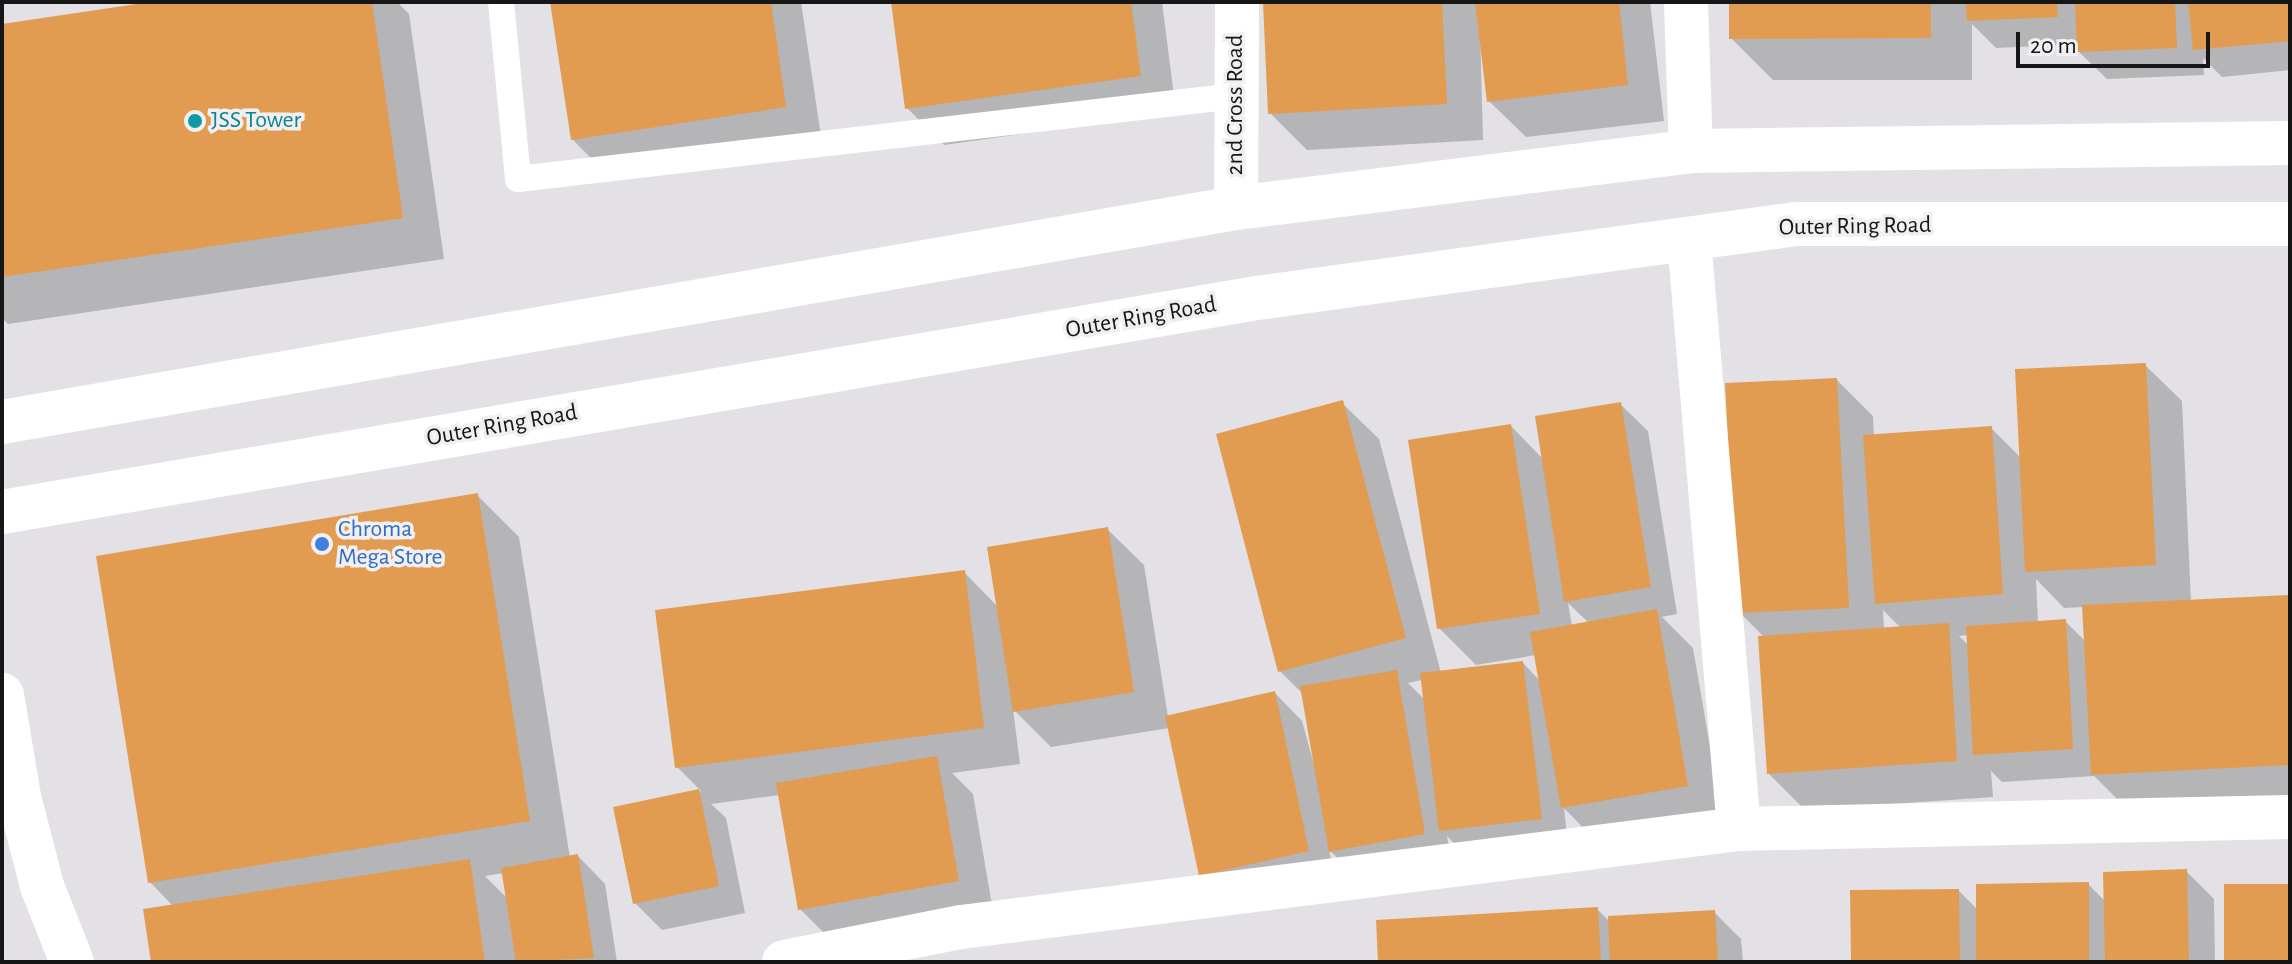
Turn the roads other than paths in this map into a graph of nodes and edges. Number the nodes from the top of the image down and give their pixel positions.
1 (501, 2) edge
2 (1237, 2) edge
3 (1686, 2) edge
4 (1235, 96) junction
5 (2290, 143) edge
6 (1691, 151) junction
7 (1236, 208) junction
8 (2290, 224) edge
9 (1689, 239) junction
10 (2, 422) edge
11 (2, 512) edge
12 (2, 695) edge
13 (2290, 817) edge
14 (1739, 829) junction
15 (967, 945) edge
16 (72, 962) edge
17 (784, 962) edge

1 - 4 lane
2 - 4 main road, 2nd Cross Road
3 - 6 main road
4 - 7 main road, 2nd Cross Road
5 - 6 main road
6 - 7 main road
7 - 10 main road
8 - 9 main road, Outer Ring Road
9 - 11 main road, Outer Ring Road
9 - 14 main road
12 - 16 main road
13 - 14 main road
14 - 15 main road
15 - 17 main road

